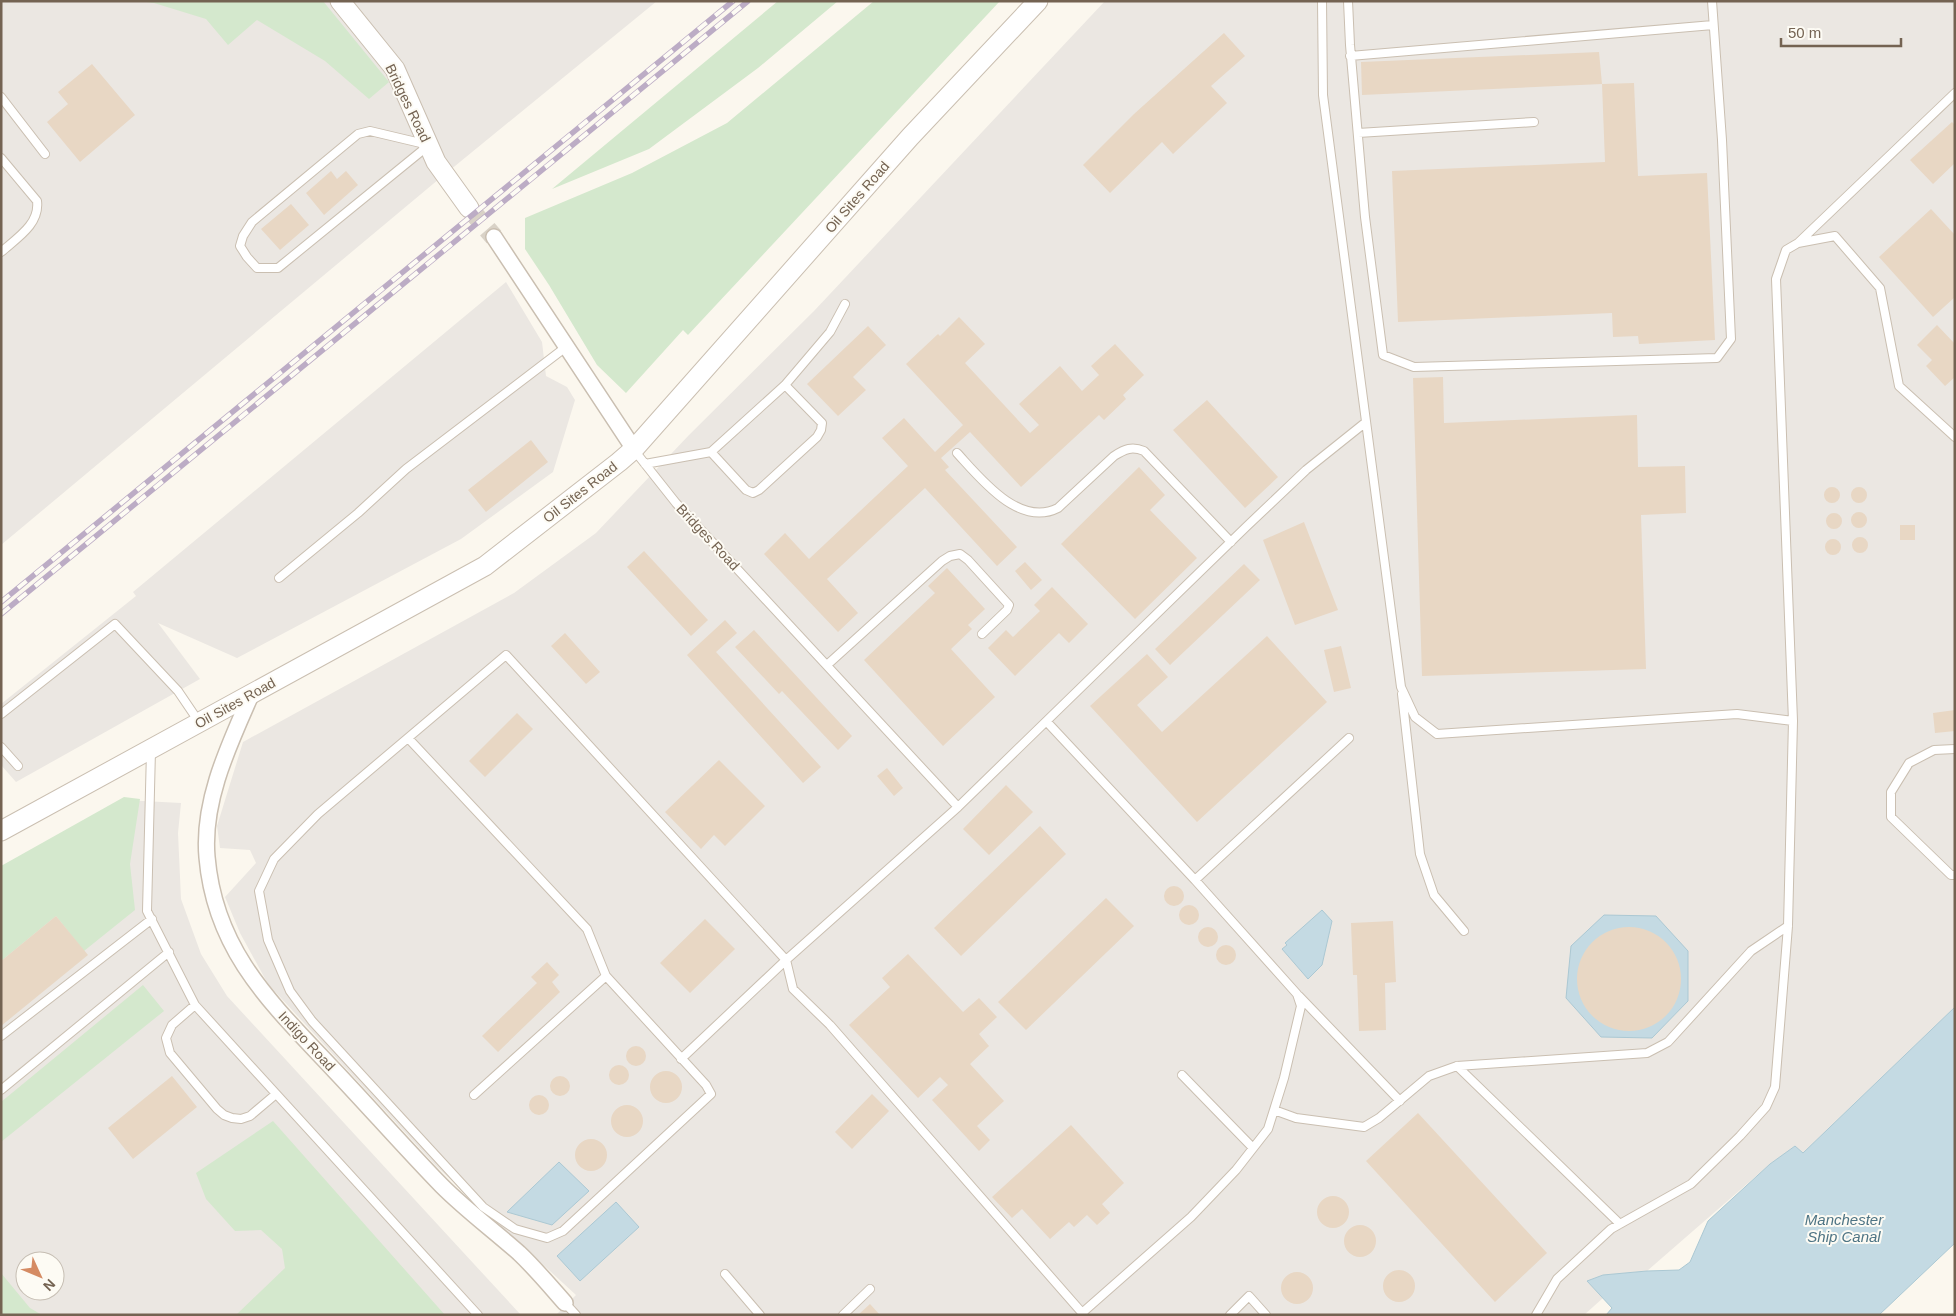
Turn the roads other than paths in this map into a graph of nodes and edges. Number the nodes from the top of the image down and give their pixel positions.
1 (340, 1) edge
2 (1038, 1) edge
3 (1322, 1) edge
4 (1348, 1) edge
5 (1712, 1) edge
6 (1713, 25) junction
7 (1350, 56) junction
8 (1955, 93) edge
9 (1, 97) edge
10 (1534, 122) dead end
11 (1358, 133) junction
12 (429, 145) junction
13 (46, 154) dead end
14 (1, 158) edge
15 (469, 208) tunnel mouth
16 (494, 237) tunnel mouth
17 (1798, 243) junction
18 (1, 252) edge
19 (845, 304) dead end
20 (566, 347) junction
21 (785, 385) junction
22 (1366, 422) junction
23 (1955, 436) edge
24 (634, 449) junction
25 (711, 452) junction
26 (957, 453) dead end
27 (645, 464) junction
28 (1231, 542) junction
29 (279, 578) dead end
30 (982, 634) dead end
31 (826, 665) junction
32 (1401, 688) junction
33 (251, 694) junction
34 (1, 714) edge
35 (199, 722) junction
36 (1047, 722) junction
37 (1793, 722) junction
38 (408, 738) junction
39 (1349, 738) dead end
40 (1, 747) edge
41 (151, 748) junction
42 (1955, 749) edge
43 (18, 766) dead end
44 (958, 807) junction
45 (1, 831) edge
46 (1955, 875) edge
47 (1195, 880) junction
48 (152, 919) junction
49 (1788, 926) junction
50 (1464, 931) dead end
51 (169, 952) junction
52 (786, 960) junction
53 (606, 976) junction
54 (1297, 994) junction
55 (195, 1004) junction
56 (1, 1036) edge
57 (681, 1059) junction
58 (1457, 1066) junction
59 (1182, 1075) dead end
60 (1, 1090) edge
61 (276, 1094) junction
62 (474, 1095) dead end
63 (1400, 1101) junction
64 (1274, 1110) junction
65 (1253, 1148) junction
66 (1620, 1224) junction
67 (725, 1274) dead end
68 (870, 1289) dead end
69 (565, 1303) joint
70 (1083, 1314) edge
71 (478, 1315) edge
72 (576, 1315) edge
73 (760, 1315) edge
74 (843, 1315) edge
75 (1230, 1315) edge
76 (1266, 1315) edge
77 (1536, 1315) edge

1 - 12 street, Bridges Road
2 - 24 street, Oil Sites Road
3 - 22 lane
4 - 7 lane
5 - 6 lane
6 - 7 lane
6 - 11 lane
7 - 11 lane
8 - 17 lane
9 - 13 lane
10 - 11 lane
12 - 12 lane
12 - 15 street, Bridges Road
14 - 18 lane
16 - 20 street, Bridges Road
17 - 23 lane
17 - 37 lane
19 - 21 lane
20 - 24 street, Bridges Road
20 - 29 lane
21 - 25 lane
21 - 25 lane
22 - 28 lane
22 - 32 lane
24 - 27 lane, Bridges Road
24 - 33 street, Oil Sites Road
25 - 27 lane
26 - 28 lane
27 - 31 lane, Bridges Road
28 - 36 lane
30 - 31 lane
31 - 44 lane, Bridges Road
32 - 37 lane
32 - 50 lane
33 - 35 street, Oil Sites Road
33 - 69 street, Indigo Road
34 - 35 lane
35 - 41 street, Oil Sites Road
36 - 44 lane
36 - 47 lane
37 - 49 lane
38 - 52 lane
38 - 53 lane
38 - 57 lane
39 - 47 lane
40 - 43 lane
41 - 45 street, Oil Sites Road
41 - 48 lane
42 - 46 lane
44 - 52 lane
47 - 54 lane
48 - 51 lane
48 - 56 lane
49 - 58 lane
49 - 66 lane
51 - 55 lane
51 - 60 lane
52 - 57 lane
52 - 70 lane
53 - 57 lane
53 - 62 lane
54 - 63 lane
54 - 64 lane
55 - 61 lane
55 - 61 lane
58 - 63 lane
58 - 66 lane
59 - 65 lane
61 - 71 lane
63 - 64 lane
64 - 65 lane
65 - 70 lane
66 - 77 lane
67 - 73 lane
68 - 74 lane
69 - 72 lane, Indigo Road
75 - 76 lane

